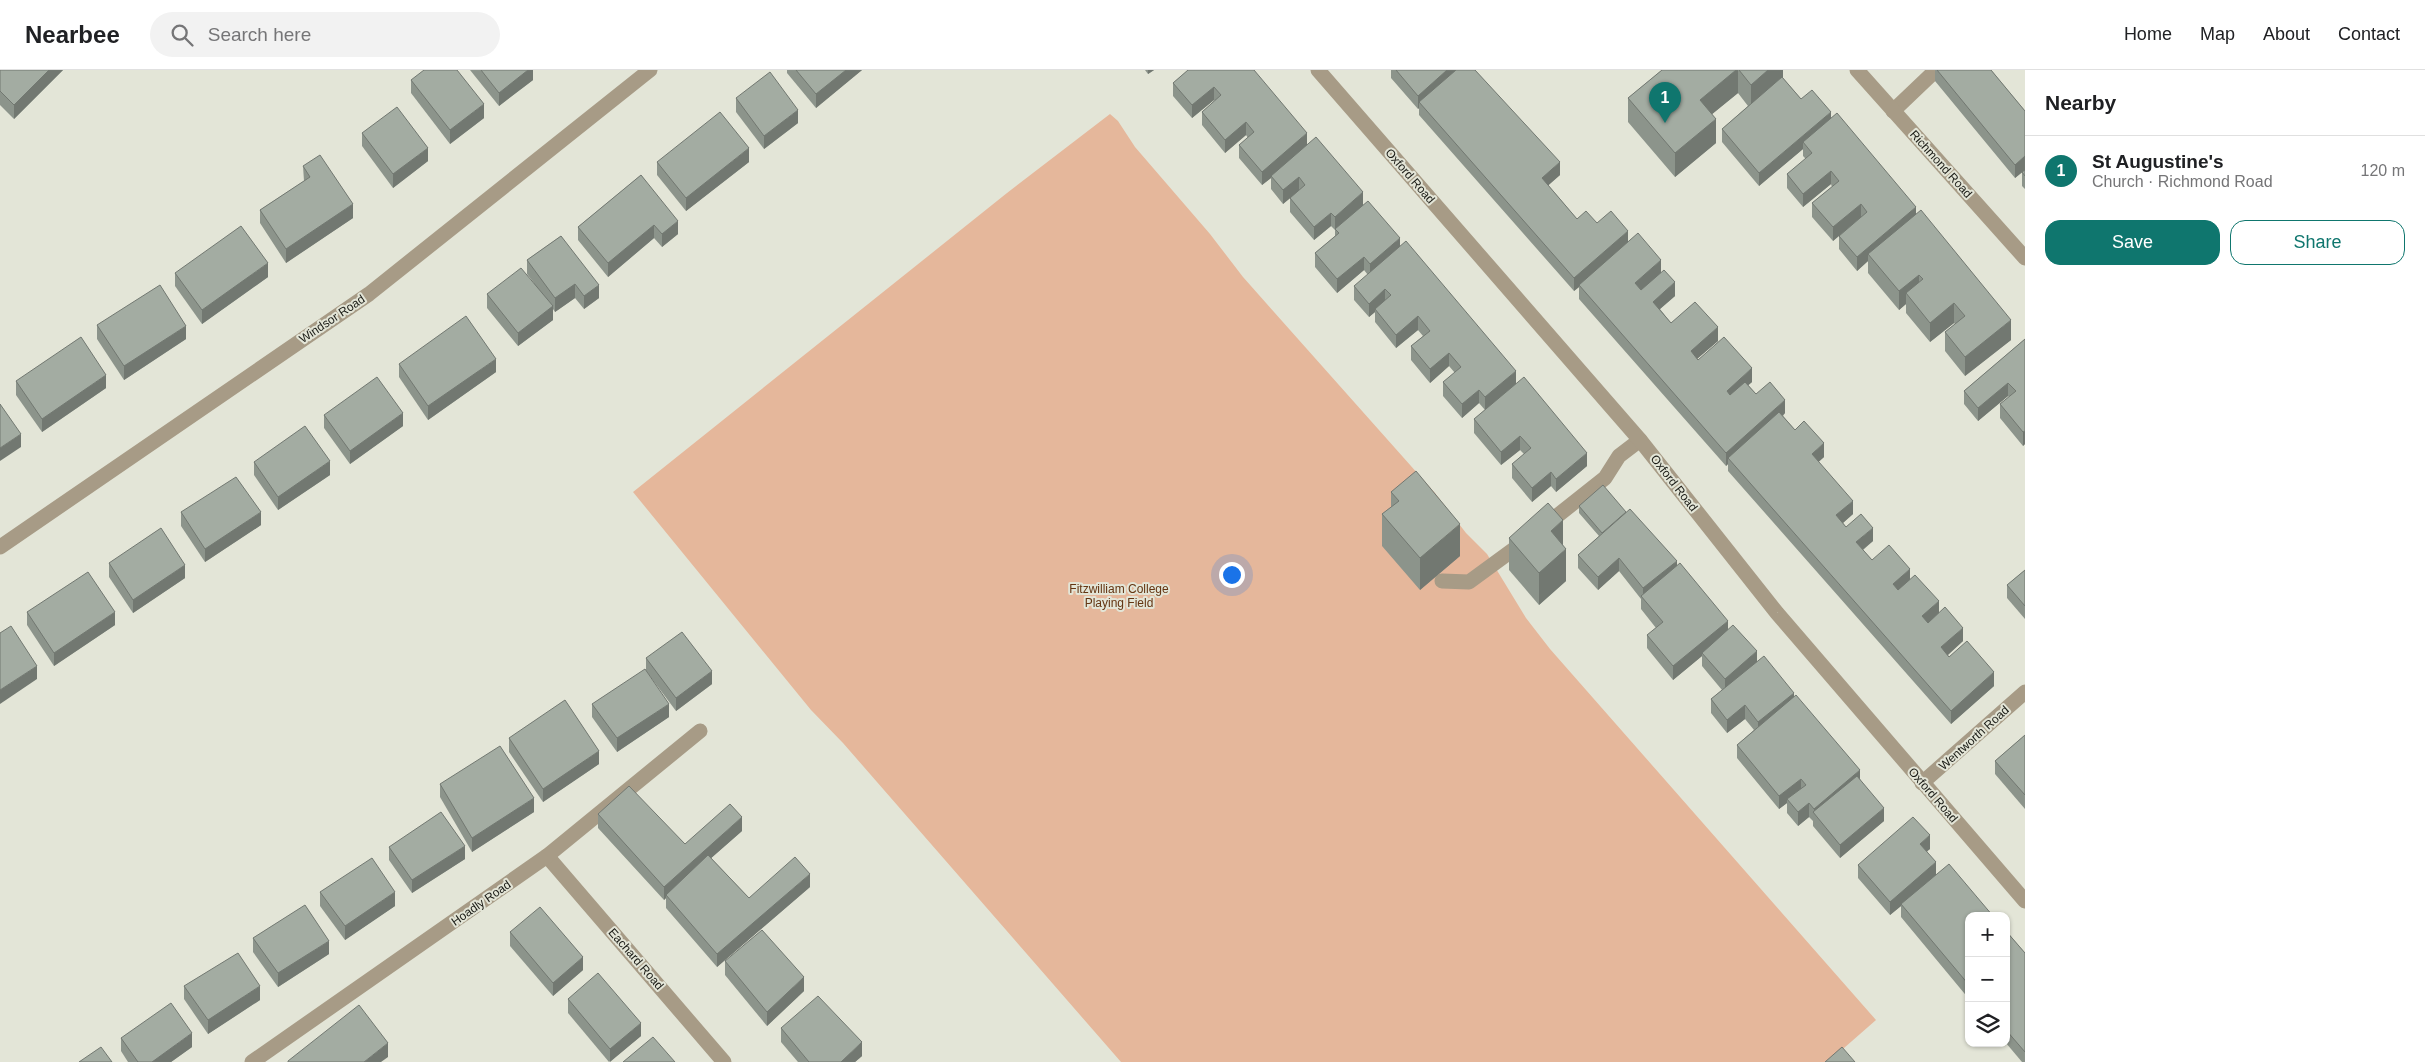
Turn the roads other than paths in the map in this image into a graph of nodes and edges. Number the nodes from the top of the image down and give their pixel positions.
1 (650, 70) edge
2 (1318, 70) edge
3 (1857, 70) edge
4 (1936, 70) edge
5 (1893, 111) junction
6 (2023, 252) edge
7 (1640, 440) junction
8 (0, 547) edge
9 (1442, 581) dead end
10 (2025, 692) edge
11 (700, 731) dead end
12 (1922, 784) junction
13 (547, 856) junction
14 (2025, 901) edge
15 (252, 1062) edge
16 (724, 1062) edge

1 - 8 street, Windsor Road
2 - 7 street, Oxford Road
3 - 5 street, Richmond Road
4 - 5 street
5 - 6 street, Richmond Road
7 - 9 street
7 - 12 street, Oxford Road
10 - 12 street, Wentworth Road
11 - 13 street, Hoadly Road
12 - 14 street, Oxford Road
13 - 15 street, Hoadly Road
13 - 16 street, Eachard Road

